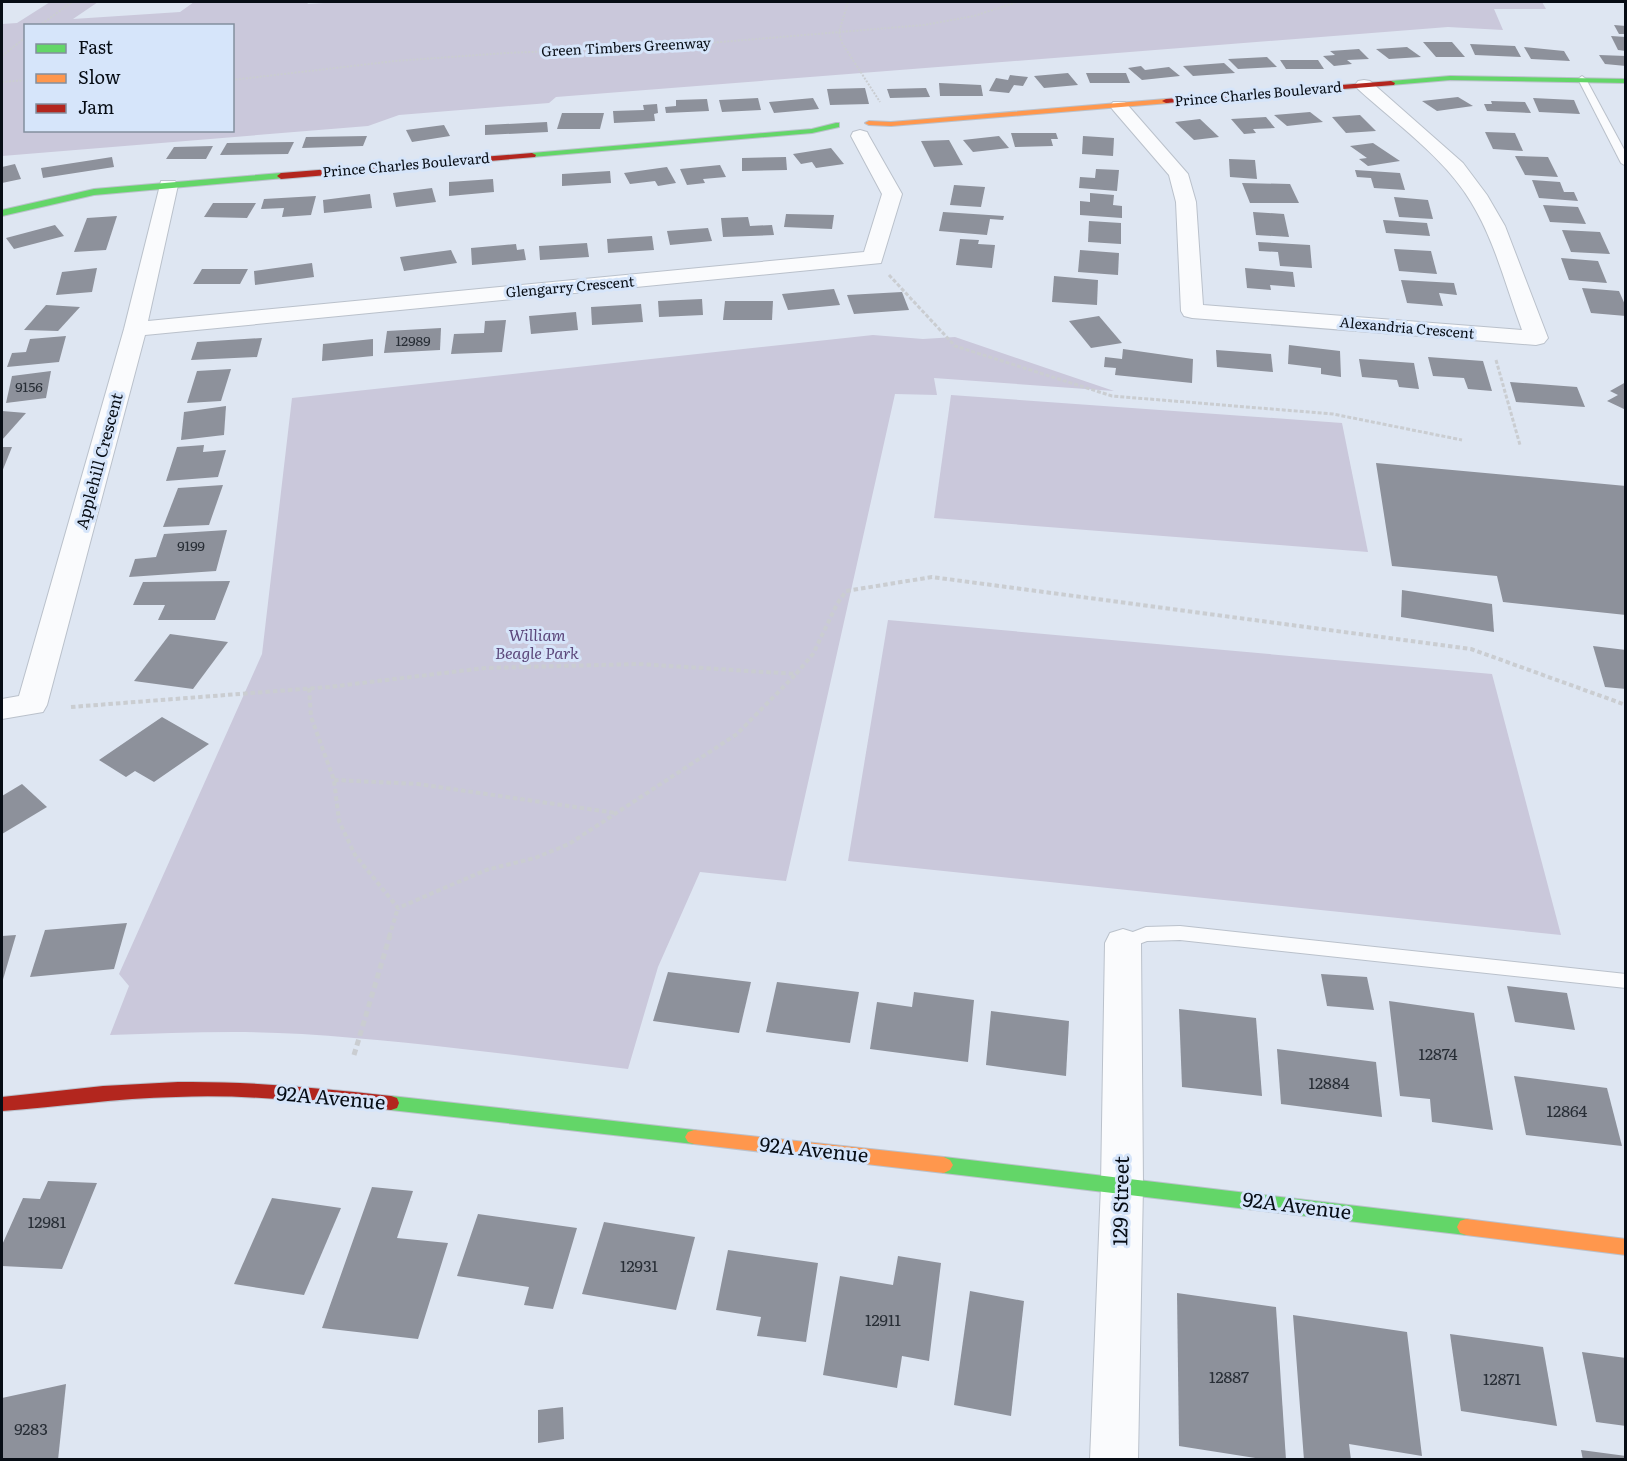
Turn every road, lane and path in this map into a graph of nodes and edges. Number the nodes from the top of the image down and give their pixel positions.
1 (72, 2) edge
2 (848, 2) edge
3 (1017, 2) edge
4 (42, 24) edge
5 (839, 32) junction
6 (24, 39) edge
7 (2, 56) edge
8 (1582, 79) junction
9 (24, 80) edge
10 (234, 80) edge
11 (1626, 81) edge
12 (2, 82) edge
13 (1364, 85) junction
14 (884, 106) dead end
15 (1119, 106) junction
16 (855, 127) junction
17 (1626, 163) edge
18 (168, 185) junction
19 (2, 213) edge
20 (885, 270) dead end
21 (135, 329) junction
22 (1495, 356) dead end
23 (1462, 440) dead end
24 (1520, 446) dead end
25 (796, 674) junction
26 (309, 688) junction
27 (1626, 705) edge
28 (71, 707) dead end
29 (2, 709) edge
30 (334, 780) junction
31 (617, 813) junction
32 (398, 908) junction
33 (1123, 943) joint
34 (1626, 981) edge
35 (354, 1055) dead end
36 (2, 1104) edge
37 (1122, 1185) junction
38 (1626, 1247) edge
39 (1114, 1460) edge

1 - 4 path
2 - 5 path
3 - 5 path, Green Timbers Greenway
5 - 10 path, Green Timbers Greenway
5 - 14 path
6 - 7 path
8 - 11 street, Prince Charles Boulevard
8 - 13 street, Prince Charles Boulevard
8 - 17 lane
9 - 12 path
13 - 15 street, Prince Charles Boulevard
13 - 15 street, Alexandria Crescent
15 - 16 street, Prince Charles Boulevard
16 - 18 street, Prince Charles Boulevard
16 - 21 street, Glengarry Crescent
18 - 19 street, Prince Charles Boulevard
18 - 21 street, Applehill Crescent
20 - 23 path
21 - 29 street, Applehill Crescent
22 - 24 path
25 - 26 path
25 - 27 path
25 - 31 path
26 - 28 path
26 - 30 path
30 - 31 path
30 - 32 path
31 - 32 path
32 - 35 path
33 - 34 lane
33 - 37 street, 129 Street
36 - 37 street, 92A Avenue
37 - 38 street, 92A Avenue
37 - 39 street, 129 Street

